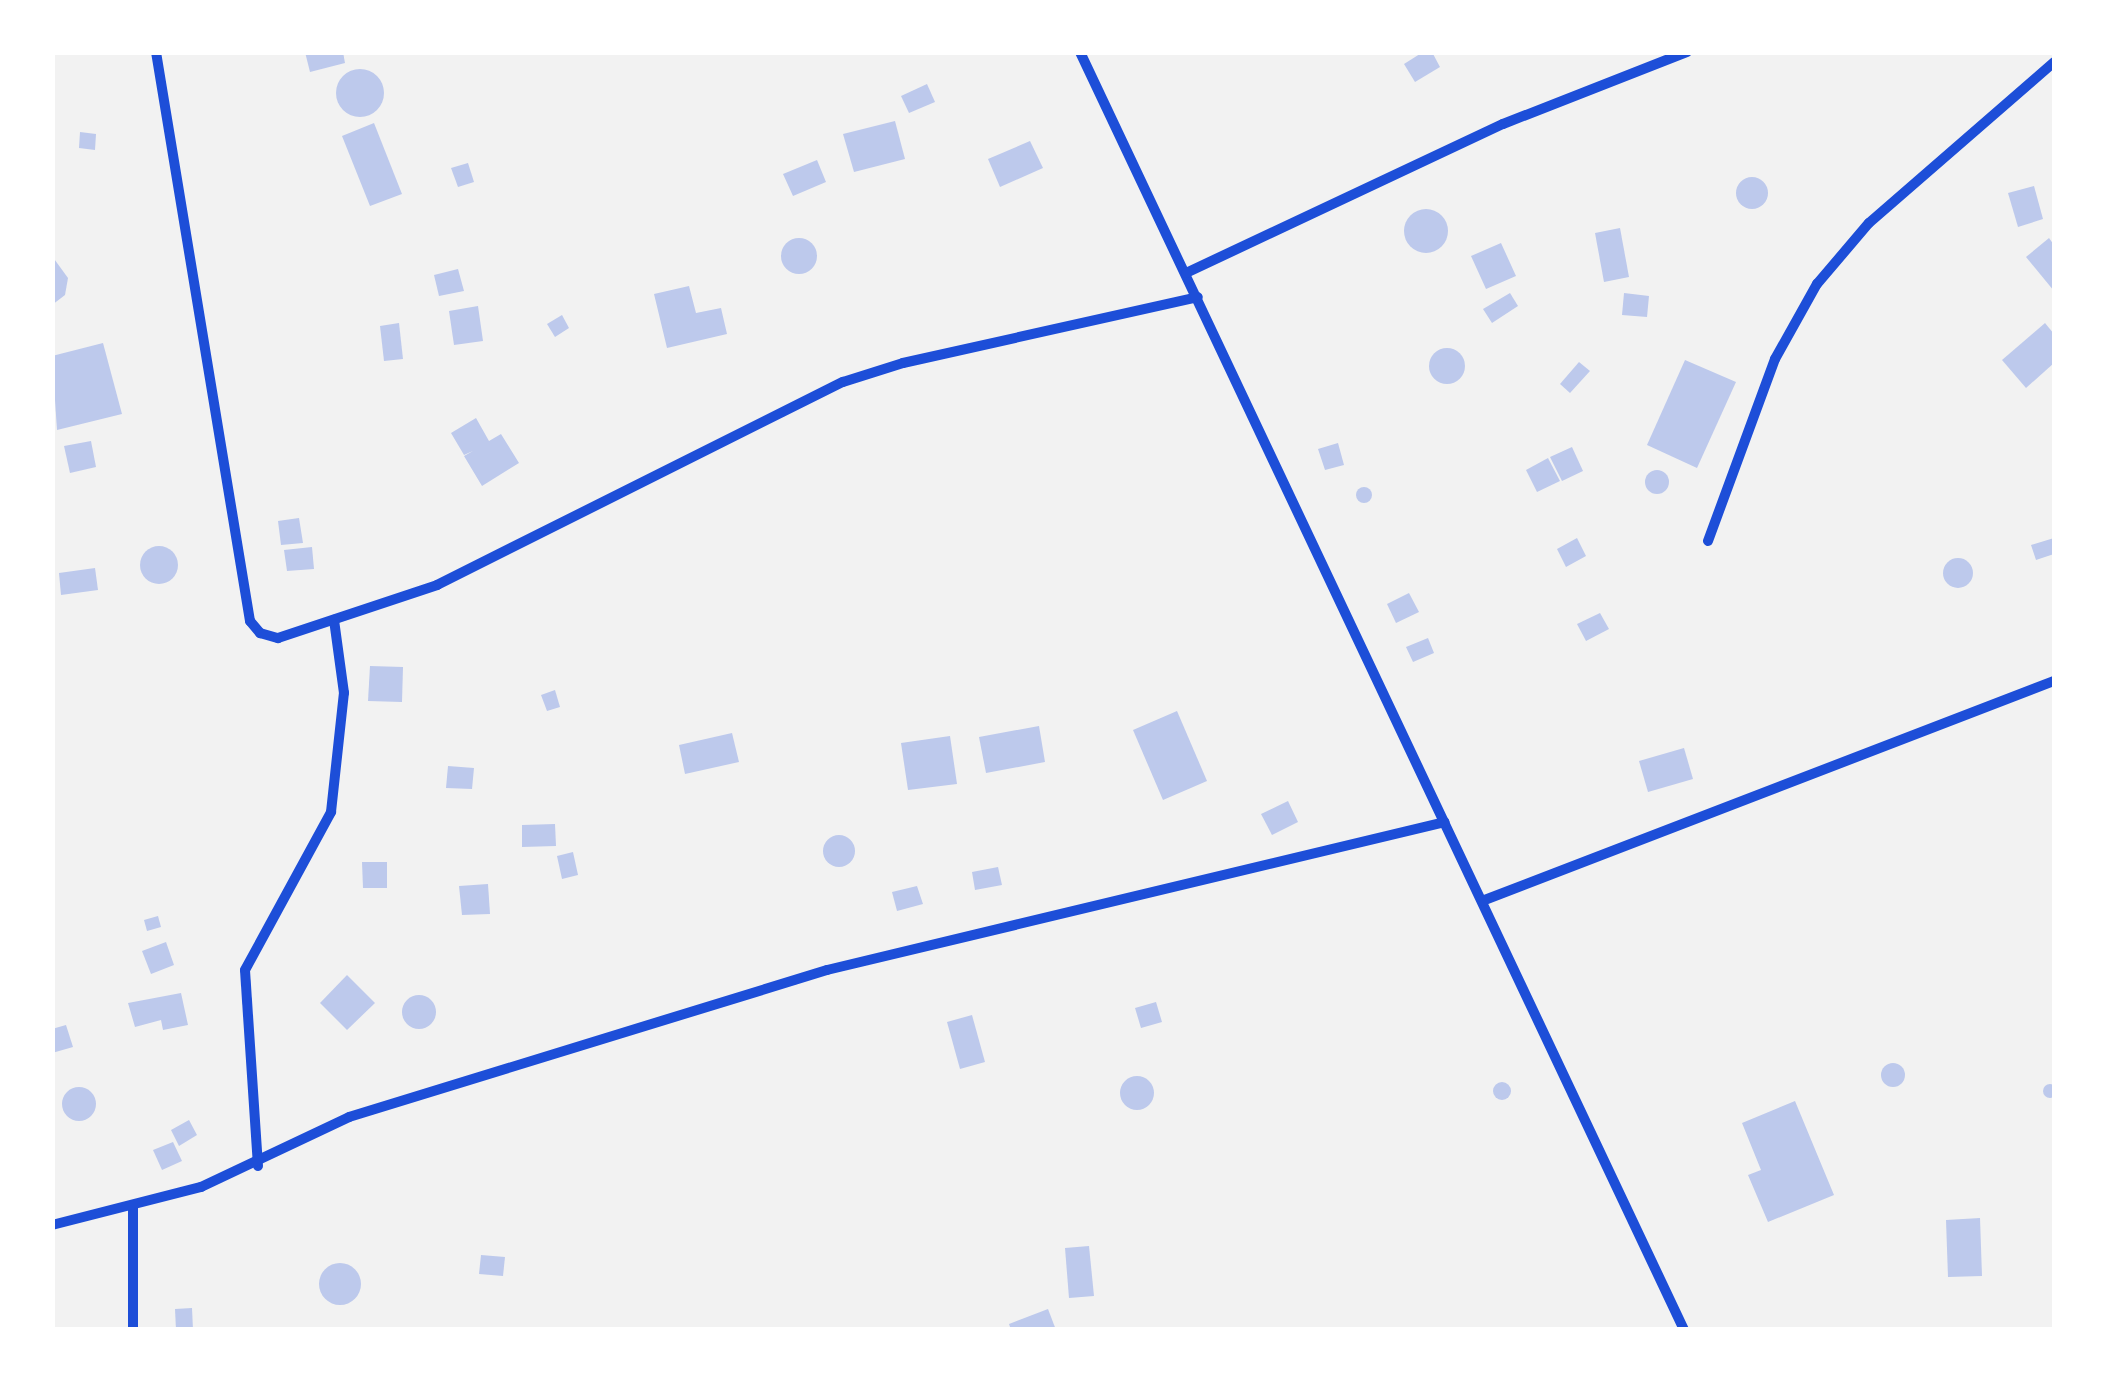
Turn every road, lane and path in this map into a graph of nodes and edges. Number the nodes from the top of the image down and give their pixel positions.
1 (156, 52) edge
2 (1080, 52) edge
3 (1688, 52) edge
4 (2054, 62) edge
5 (1186, 273) junction
6 (1198, 298) junction
7 (1708, 541) dead end
8 (334, 620) junction
9 (2054, 680) edge
10 (1445, 822) junction
11 (1482, 900) junction
12 (258, 1166) junction
13 (133, 1204) junction
14 (52, 1225) edge
15 (134, 1330) edge
16 (1684, 1330) edge

1 - 8 street
2 - 5 street
3 - 5 street
4 - 7 street
5 - 6 street
6 - 8 street
6 - 10 street
8 - 12 street
9 - 11 street
10 - 11 street
10 - 12 street
11 - 16 street
12 - 13 street
13 - 14 street
13 - 15 street

